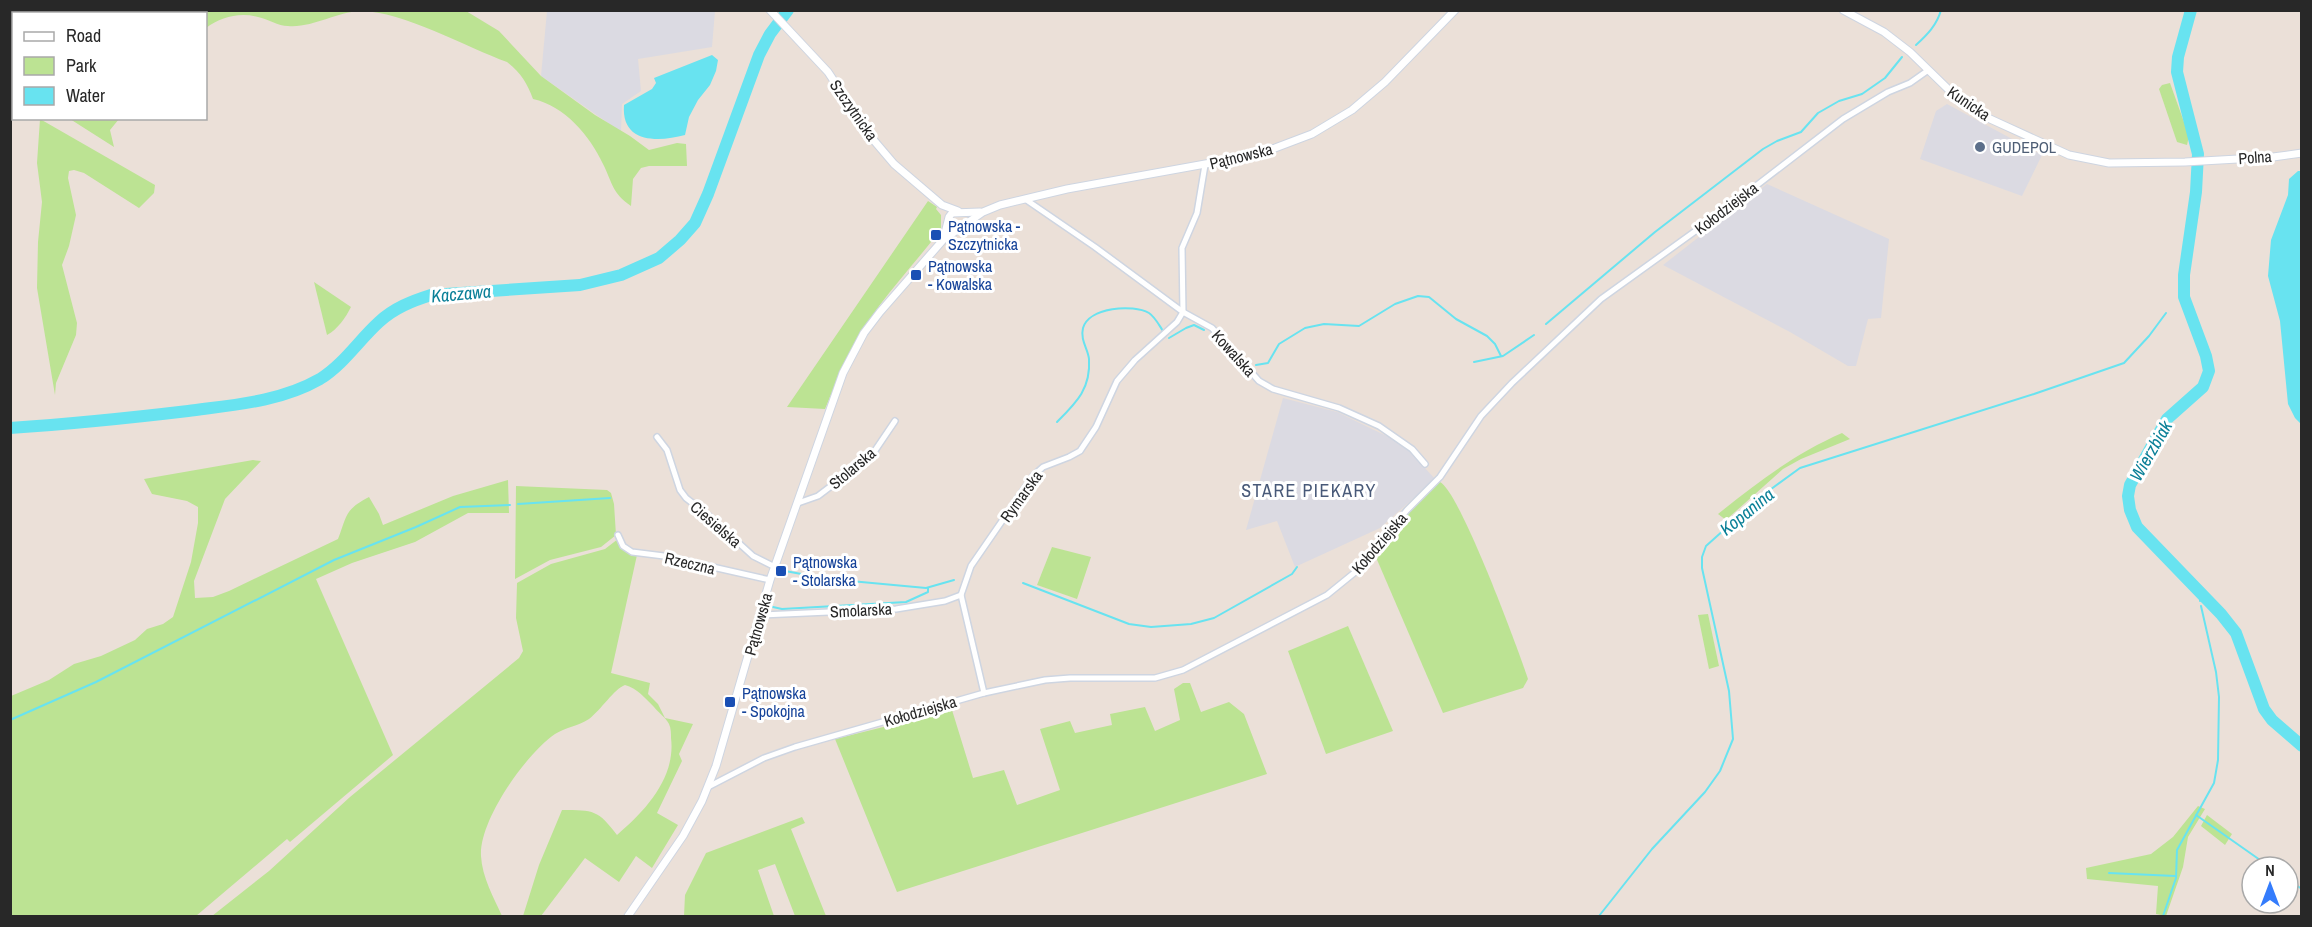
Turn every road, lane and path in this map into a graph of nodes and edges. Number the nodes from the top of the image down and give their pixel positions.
1 (770, 10) edge
2 (1455, 10) edge
3 (1843, 10) edge
4 (1927, 71) junction
5 (2301, 153) edge
6 (2208, 160) joint
7 (1205, 165) junction
8 (1024, 198) junction
9 (942, 205) junction
10 (959, 212) junction
11 (983, 212) junction
12 (948, 220) junction
13 (965, 225) junction
14 (958, 229) junction
15 (943, 240) junction
16 (1183, 312) junction
17 (895, 420) dead end
18 (657, 437) dead end
19 (1425, 464) dead end
20 (798, 503) junction
21 (618, 535) dead end
22 (775, 567) junction
23 (770, 580) junction
24 (960, 595) junction
25 (760, 615) junction
26 (984, 693) junction
27 (708, 787) junction
28 (630, 916) edge

1 - 9 street, Szczytnicka
2 - 7 street, Pątnowska
3 - 4 street, Kunicka
4 - 6 street, Kunicka
4 - 26 street, Kołodziejska
5 - 6 street, Polna
7 - 8 street, Pątnowska
7 - 16 street
8 - 11 street, Pątnowska
8 - 16 street, Kowalska
9 - 10 street, Szczytnicka
9 - 12 street, Szczytnicka
10 - 11 street, Pątnowska
10 - 12 street
10 - 13 street
11 - 13 street, Pątnowska
12 - 14 street
12 - 15 street, Pątnowska
13 - 14 street
14 - 15 street, Pątnowska
15 - 20 street, Pątnowska
16 - 19 street, Kowalska
16 - 24 street, Rymarska
17 - 20 street, Stolarska
18 - 22 street, Ciesielska
20 - 22 street, Pątnowska
21 - 23 street, Rzeczna
22 - 23 street, Pątnowska
23 - 25 street, Pątnowska
24 - 25 street, Smolarska
24 - 26 street
25 - 27 street, Pątnowska
26 - 27 street, Kołodziejska
27 - 28 street, Pątnowska

